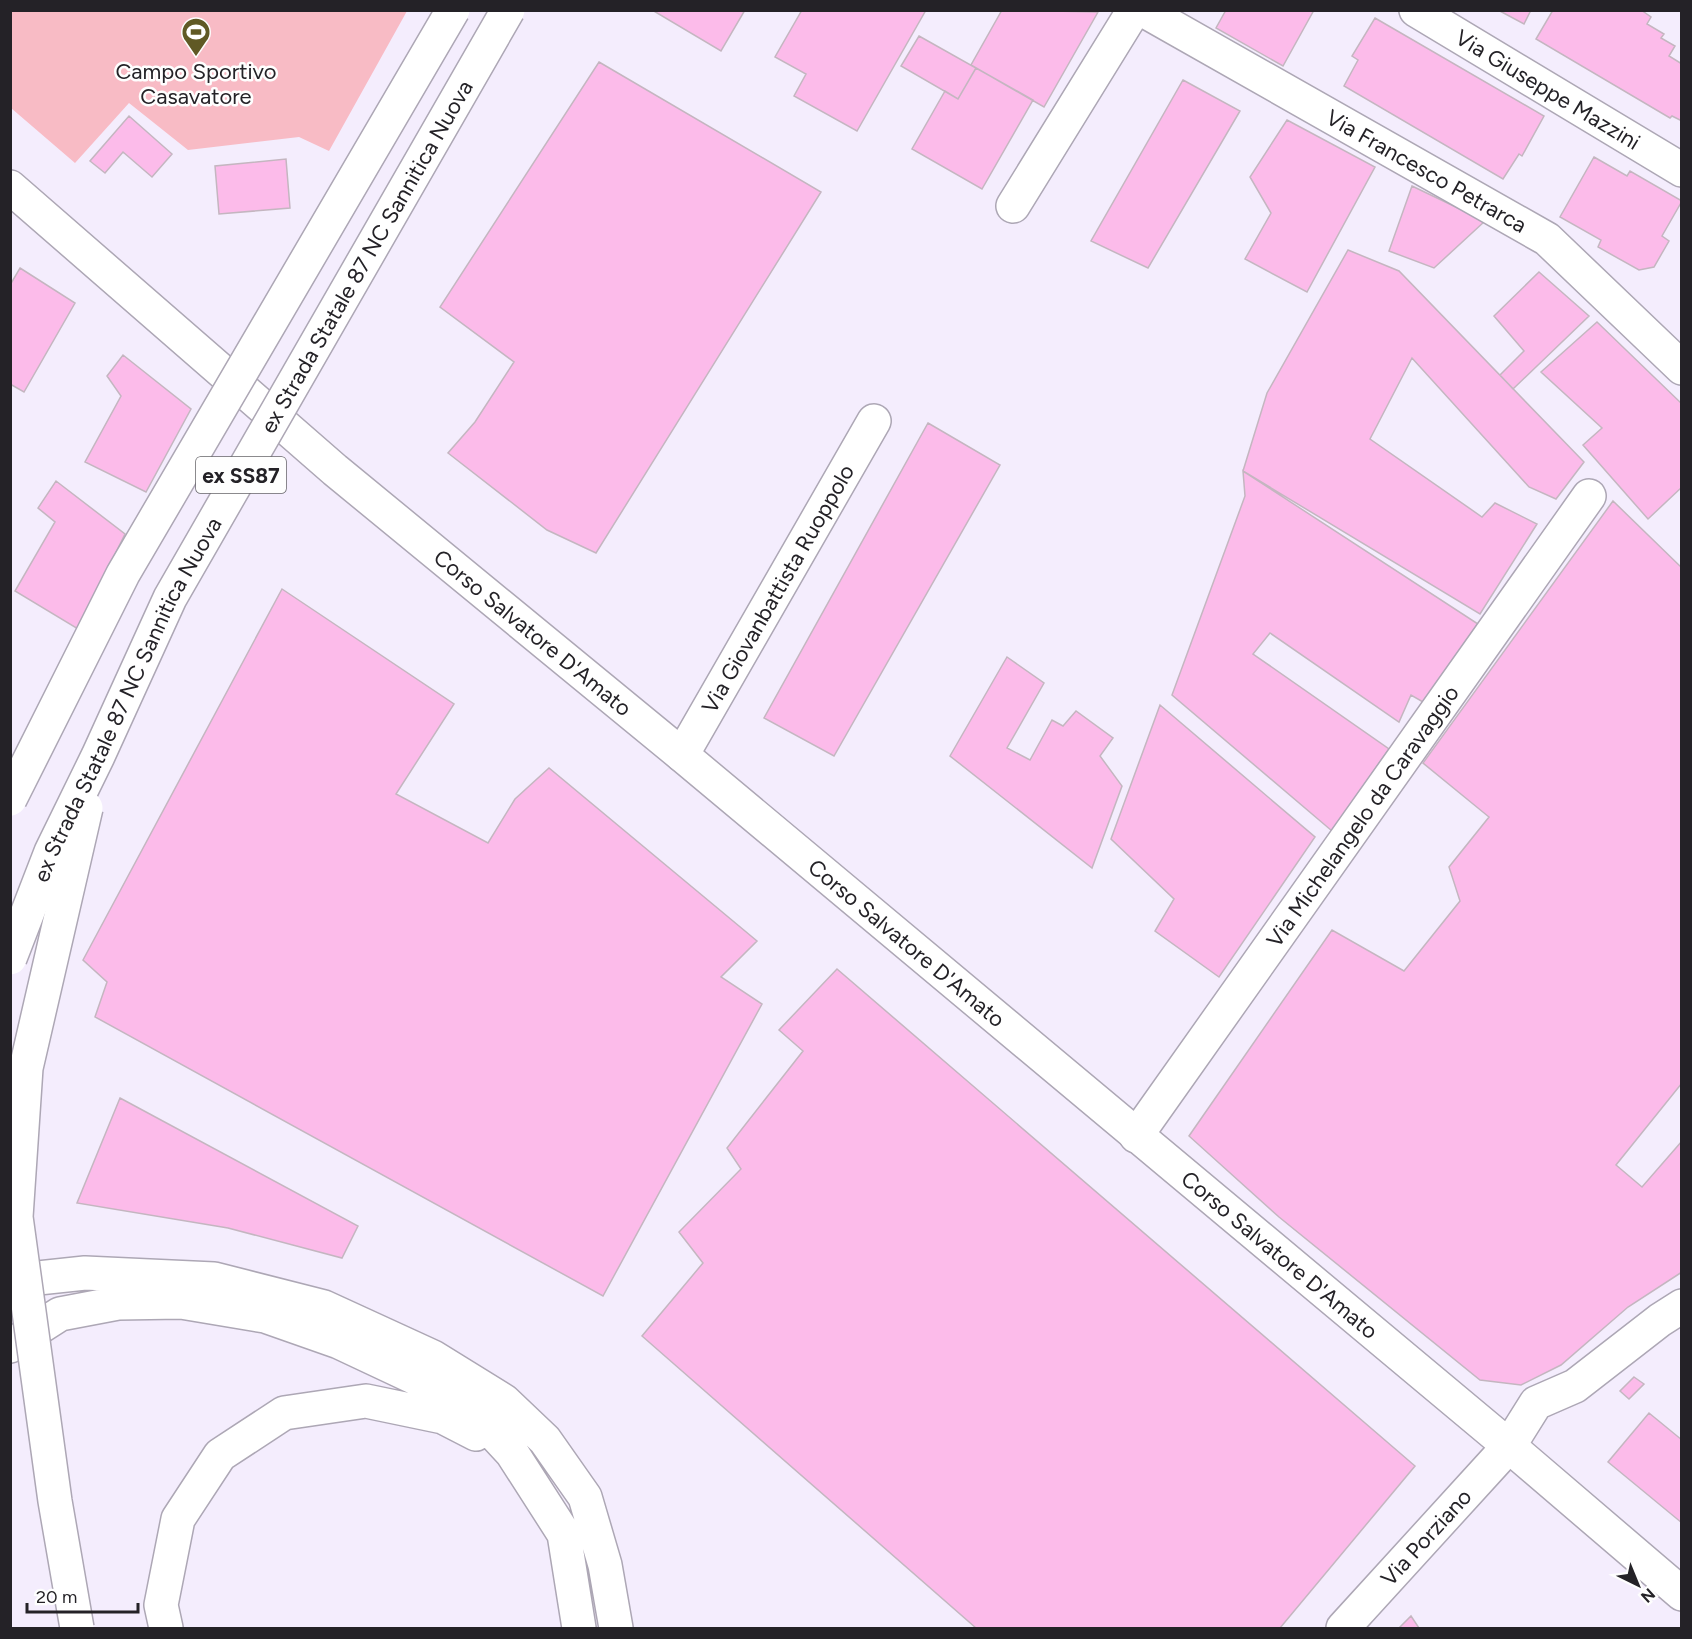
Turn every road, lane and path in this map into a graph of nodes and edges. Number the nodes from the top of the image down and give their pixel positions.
1 (453, 10) edge
2 (508, 10) edge
3 (1134, 10) edge
4 (1143, 10) edge
5 (1416, 10) edge
6 (1682, 170) edge
7 (10, 187) edge
8 (1012, 206) dead end
9 (1682, 369) edge
10 (874, 421) dead end
11 (1589, 496) dead end
12 (682, 755) junction
13 (98, 756) junction
14 (10, 799) edge
15 (10, 958) edge
16 (1136, 1136) junction
17 (10, 1281) edge
18 (1682, 1306) edge
19 (10, 1346) edge
20 (1509, 1446) junction
21 (512, 1453) junction
22 (1682, 1594) edge
23 (77, 1629) edge
24 (166, 1629) edge
25 (579, 1629) edge
26 (616, 1629) edge
27 (1343, 1629) edge

1 - 14 main road, ex SS87, bridge
2 - 13 main road, ex Strada Statale 87 NC Sannitica Nuova / ex SS87, bridge
3 - 8 main road
4 - 9 main road, Via Francesco Petrarca
5 - 6 main road, Via Giuseppe Mazzini
7 - 12 main road, Corso Salvatore D'Amato
10 - 12 main road, Via Giovanbattista Ruoppolo
11 - 16 main road, Via Michelangelo da Caravaggio
12 - 16 main road, Corso Salvatore D'Amato
13 - 15 main road, ex Strada Statale 87 NC Sannitica Nuova / ex SS87, bridge
13 - 23 main road, bridge
16 - 20 main road, Corso Salvatore D'Amato
17 - 26 main road
18 - 20 main road, Via Porziano
19 - 21 main road
20 - 22 main road, Corso Salvatore D'Amato
20 - 27 main road, Via Porziano
21 - 24 main road
21 - 25 main road

